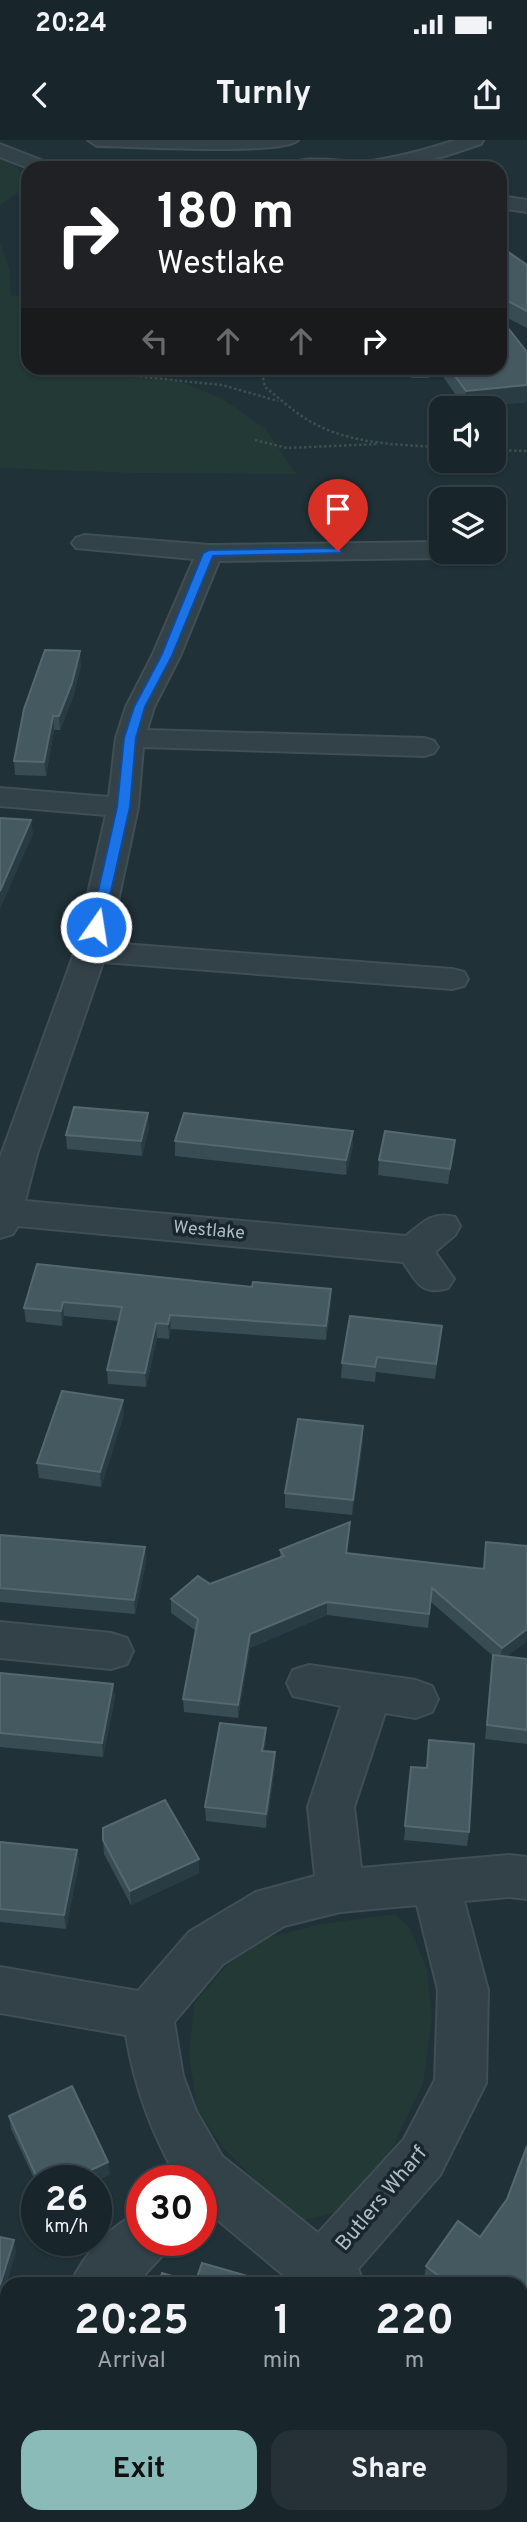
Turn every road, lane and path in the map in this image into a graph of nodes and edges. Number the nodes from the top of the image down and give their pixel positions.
1 (97, 140) edge
2 (289, 140) edge
3 (474, 140) edge
4 (0, 141) edge
5 (33, 141) edge
6 (396, 142) dead end
7 (0, 150) edge
8 (434, 160) edge
9 (25, 161) joint
10 (527, 192) edge
11 (507, 194) edge
12 (507, 203) edge
13 (527, 206) edge
14 (125, 375) dead end
15 (262, 375) edge
16 (286, 404) junction
17 (255, 440) dead end
18 (383, 444) junction
19 (429, 446) edge
20 (506, 450) edge
21 (527, 451) edge
22 (95, 550) dead end
23 (195, 552) junction
24 (429, 552) edge
25 (130, 738) junction
26 (435, 746) dead end
27 (0, 797) edge
28 (123, 807) junction
29 (91, 951) junction
30 (457, 979) dead end
31 (9, 1153) edge
32 (2, 1219) edge
33 (442, 1226) dead end
34 (0, 1640) edge
35 (111, 1651) dead end
36 (309, 1683) dead end
37 (365, 1693) junction
38 (416, 1699) dead end
39 (527, 1878) edge
40 (435, 1882) junction
41 (340, 1891) junction
42 (0, 1990) edge
43 (148, 2016) junction
44 (193, 2165) edge
45 (217, 2191) edge
46 (126, 2255) edge
47 (105, 2277) edge
48 (329, 2277) edge

1 - 2 street
3 - 8 street
4 - 5 street
5 - 9 street
6 - 8 street
7 - 9 street
10 - 11 street
12 - 13 street
14 - 16 path
15 - 16 path
16 - 18 path
17 - 18 path
18 - 19 path
20 - 21 path
22 - 23 street
23 - 24 street
23 - 25 street, Westlake
25 - 26 street
25 - 28 street, Westlake
27 - 28 street
28 - 29 street, Westlake
29 - 30 street
29 - 31 street, Westlake
31 - 32 street, Westlake
32 - 33 street, Westlake
34 - 35 street
36 - 37 street
37 - 38 street
37 - 41 street
39 - 40 street
40 - 41 street
40 - 48 street, Butlers Wharf
41 - 43 street
42 - 43 street
43 - 44 street, Butlers Wharf
45 - 48 street, Butlers Wharf
46 - 47 street

